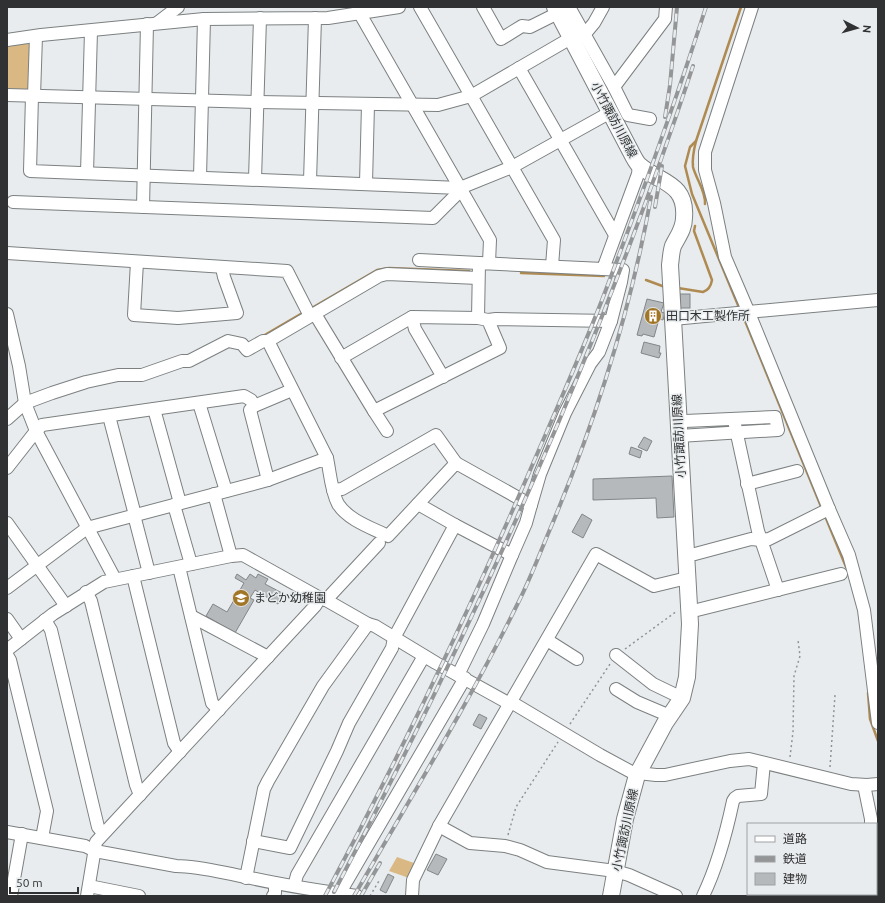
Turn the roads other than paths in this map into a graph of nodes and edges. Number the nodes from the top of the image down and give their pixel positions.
1 (178, 7) edge
2 (399, 7) edge
3 (420, 7) edge
4 (483, 7) edge
5 (603, 7) edge
6 (666, 7) edge
7 (752, 7) edge
8 (561, 9) edge
9 (362, 10) edge
10 (260, 18) junction
11 (315, 18) junction
12 (204, 19) junction
13 (152, 24) junction
14 (91, 31) junction
15 (579, 35) junction
16 (36, 36) junction
17 (7, 40) edge
18 (519, 68) junction
19 (614, 87) junction
20 (7, 95) edge
21 (33, 96) junction
22 (471, 96) junction
23 (89, 97) junction
24 (146, 99) junction
25 (202, 100) junction
26 (258, 102) junction
27 (312, 103) junction
28 (368, 105) junction
29 (414, 106) junction
30 (609, 113) junction
31 (650, 119) dead end
32 (560, 140) junction
33 (639, 165) junction
34 (512, 168) junction
35 (87, 173) junction
36 (144, 175) junction
37 (200, 177) junction
38 (255, 179) junction
39 (310, 181) junction
40 (366, 183) junction
41 (460, 188) junction
42 (13, 202) dead end
43 (143, 208) junction
44 (615, 235) junction
45 (7, 253) edge
46 (419, 260) dead end
47 (137, 262) junction
48 (484, 263) junction
49 (552, 266) junction
50 (222, 268) junction
51 (603, 269) junction
52 (478, 278) junction
53 (878, 300) edge
54 (309, 313) junction
55 (748, 313) junction
56 (7, 314) edge
57 (412, 317) junction
58 (483, 319) junction
59 (674, 319) junction
60 (611, 321) junction
61 (268, 341) junction
62 (10, 342) edge
63 (341, 358) junction
64 (443, 377) junction
65 (292, 390) junction
66 (25, 403) junction
67 (199, 403) junction
68 (254, 406) junction
69 (154, 409) junction
70 (374, 411) junction
71 (109, 416) junction
72 (7, 419) edge
73 (735, 419) junction
74 (678, 420) junction
75 (36, 431) junction
76 (387, 431) dead end
77 (736, 433) junction
78 (679, 436) junction
79 (327, 458) junction
80 (456, 463) junction
81 (7, 468) edge
82 (797, 471) dead end
83 (268, 480) junction
84 (747, 484) junction
85 (333, 490) junction
86 (226, 491) junction
87 (214, 494) junction
88 (177, 504) junction
89 (418, 504) junction
90 (531, 505) junction
91 (825, 511) junction
92 (135, 515) junction
93 (7, 523) edge
94 (455, 525) junction
95 (87, 528) junction
96 (761, 540) junction
97 (379, 543) dead end
98 (686, 555) junction
99 (231, 556) junction
100 (512, 556) junction
101 (37, 565) junction
102 (185, 566) junction
103 (149, 573) junction
104 (841, 574) dead end
105 (133, 576) junction
106 (687, 578) junction
107 (115, 579) junction
108 (7, 588) edge
109 (778, 590) junction
110 (86, 592) junction
111 (323, 599) junction
112 (66, 606) junction
113 (689, 608) junction
114 (191, 616) junction
115 (7, 619) edge
116 (45, 620) junction
117 (368, 624) junction
118 (394, 638) junction
119 (21, 639) junction
120 (546, 640) junction
121 (7, 650) edge
122 (874, 654) edge
123 (7, 655) edge
124 (616, 655) road end
125 (424, 656) junction
126 (268, 657) junction
127 (577, 659) dead end
128 (462, 676) junction
129 (616, 689) dead end
130 (682, 698) junction
131 (511, 703) junction
132 (219, 710) junction
133 (670, 716) junction
134 (878, 723) edge
135 (180, 752) junction
136 (764, 763) junction
137 (638, 774) junction
138 (878, 784) edge
139 (864, 785) junction
140 (140, 795) junction
141 (870, 823) edge
142 (440, 826) junction
143 (7, 832) edge
144 (103, 833) junction
145 (22, 834) junction
146 (42, 838) junction
147 (253, 841) junction
148 (95, 851) junction
149 (616, 871) junction
150 (246, 878) junction
151 (275, 882) junction
152 (289, 889) edge
153 (88, 891) edge
154 (339, 895) edge
155 (11, 896) edge
156 (139, 896) edge
157 (273, 896) edge
158 (357, 896) edge
159 (412, 896) edge
160 (611, 896) edge
161 (676, 896) edge
162 (703, 896) edge

1 - 13 street
2 - 9 street
3 - 22 street
4 - 8 street
5 - 15 street
6 - 19 street
7 - 55 street
8 - 15 main road, 小竹諏訪川原線
9 - 11 street
9 - 29 street
10 - 11 street
10 - 12 street
10 - 26 street
11 - 27 street
12 - 13 street
12 - 25 street
13 - 14 street
13 - 24 street
14 - 16 street
14 - 23 street
15 - 18 street
15 - 19 street
15 - 30 main road, 小竹諏訪川原線
16 - 17 street
16 - 21 street
18 - 22 street
18 - 32 street
19 - 31 street
20 - 21 street
21 - 23 street
21 - 35 street
22 - 29 street
22 - 34 street
23 - 24 street
23 - 35 street
24 - 25 street
24 - 36 street
25 - 26 street
25 - 37 street
26 - 27 street
26 - 38 street
27 - 28 street
27 - 39 street
28 - 29 street
28 - 40 street
29 - 41 street
30 - 32 street
30 - 33 main road, 小竹諏訪川原線
32 - 34 street
32 - 44 street
33 - 44 street
33 - 59 main road, 小竹諏訪川原線
34 - 41 street
34 - 49 street
35 - 36 street
36 - 37 street
36 - 43 street
37 - 38 street
38 - 39 street
39 - 40 street
40 - 41 street
41 - 43 street
41 - 48 street
42 - 43 street
44 - 51 street
45 - 47 street
46 - 48 street
47 - 50 street
47 - 50 street
48 - 49 street
48 - 52 street
49 - 51 street
50 - 54 street
51 - 60 street
52 - 54 street
52 - 58 street
53 - 55 street
54 - 61 street
54 - 63 street
55 - 59 street
55 - 91 street
56 - 62 street
57 - 58 street
57 - 63 street
57 - 64 street
58 - 60 street
58 - 64 street
59 - 74 main road, 小竹諏訪川原線
60 - 90 street
61 - 65 street
61 - 66 street
62 - 66 street
63 - 70 street
64 - 70 street
65 - 68 street
65 - 79 street
66 - 72 street
66 - 75 street
67 - 68 street
67 - 69 street
67 - 86 street
68 - 83 street
69 - 71 street
69 - 88 street
70 - 76 street
71 - 75 street
71 - 92 street
73 - 74 street
73 - 77 street
73 - 77 street
74 - 78 main road, 小竹諏訪川原線
75 - 81 street
75 - 95 street
77 - 78 street
77 - 84 street
78 - 98 main road, 小竹諏訪川原線
79 - 83 street
79 - 85 street
80 - 85 street
80 - 89 street
80 - 90 street
82 - 84 street
83 - 86 street
84 - 96 street
85 - 89 street
86 - 87 street
87 - 88 street
87 - 99 street
88 - 92 street
88 - 102 street
89 - 94 street
90 - 100 street
91 - 96 street
91 - 122 street
92 - 95 street
92 - 103 street
93 - 101 street
94 - 100 street
94 - 118 street
95 - 101 street
95 - 107 street
96 - 98 street
96 - 109 street
97 - 111 street
98 - 106 main road, 小竹諏訪川原線
99 - 102 street
99 - 111 street
100 - 128 street
101 - 108 street
101 - 112 street
102 - 103 street
102 - 114 street
103 - 105 street
104 - 109 street
105 - 107 street
105 - 135 street
106 - 113 main road, 小竹諏訪川原線
106 - 120 street
107 - 110 street
109 - 113 street
110 - 112 street
110 - 140 street
111 - 117 street
111 - 126 street
112 - 116 street
113 - 130 main road, 小竹諏訪川原線
114 - 126 street
114 - 132 street
115 - 119 street
116 - 119 street
116 - 144 street
117 - 118 street
117 - 147 street
118 - 125 street
118 - 147 street
119 - 121 street
120 - 127 street
120 - 131 street
122 - 134 street
123 - 146 street
124 - 130 street
125 - 128 street
125 - 152 street
126 - 132 street
128 - 131 street
128 - 154 street
129 - 133 street
130 - 133 main road, 小竹諏訪川原線
131 - 137 street
131 - 142 street
132 - 135 street
133 - 137 main road, 小竹諏訪川原線
135 - 140 street
136 - 137 street
136 - 139 street
136 - 162 street
137 - 149 main road, 小竹諏訪川原線
138 - 139 street
139 - 141 street
140 - 144 street
142 - 149 street
142 - 159 street
143 - 145 street
144 - 148 street
145 - 146 street
145 - 155 street
146 - 148 street
147 - 150 street
148 - 150 street
148 - 153 street
149 - 160 main road, 小竹諏訪川原線
149 - 161 street
150 - 151 street
151 - 152 street
151 - 157 street
152 - 154 street
153 - 156 street
154 - 158 street

